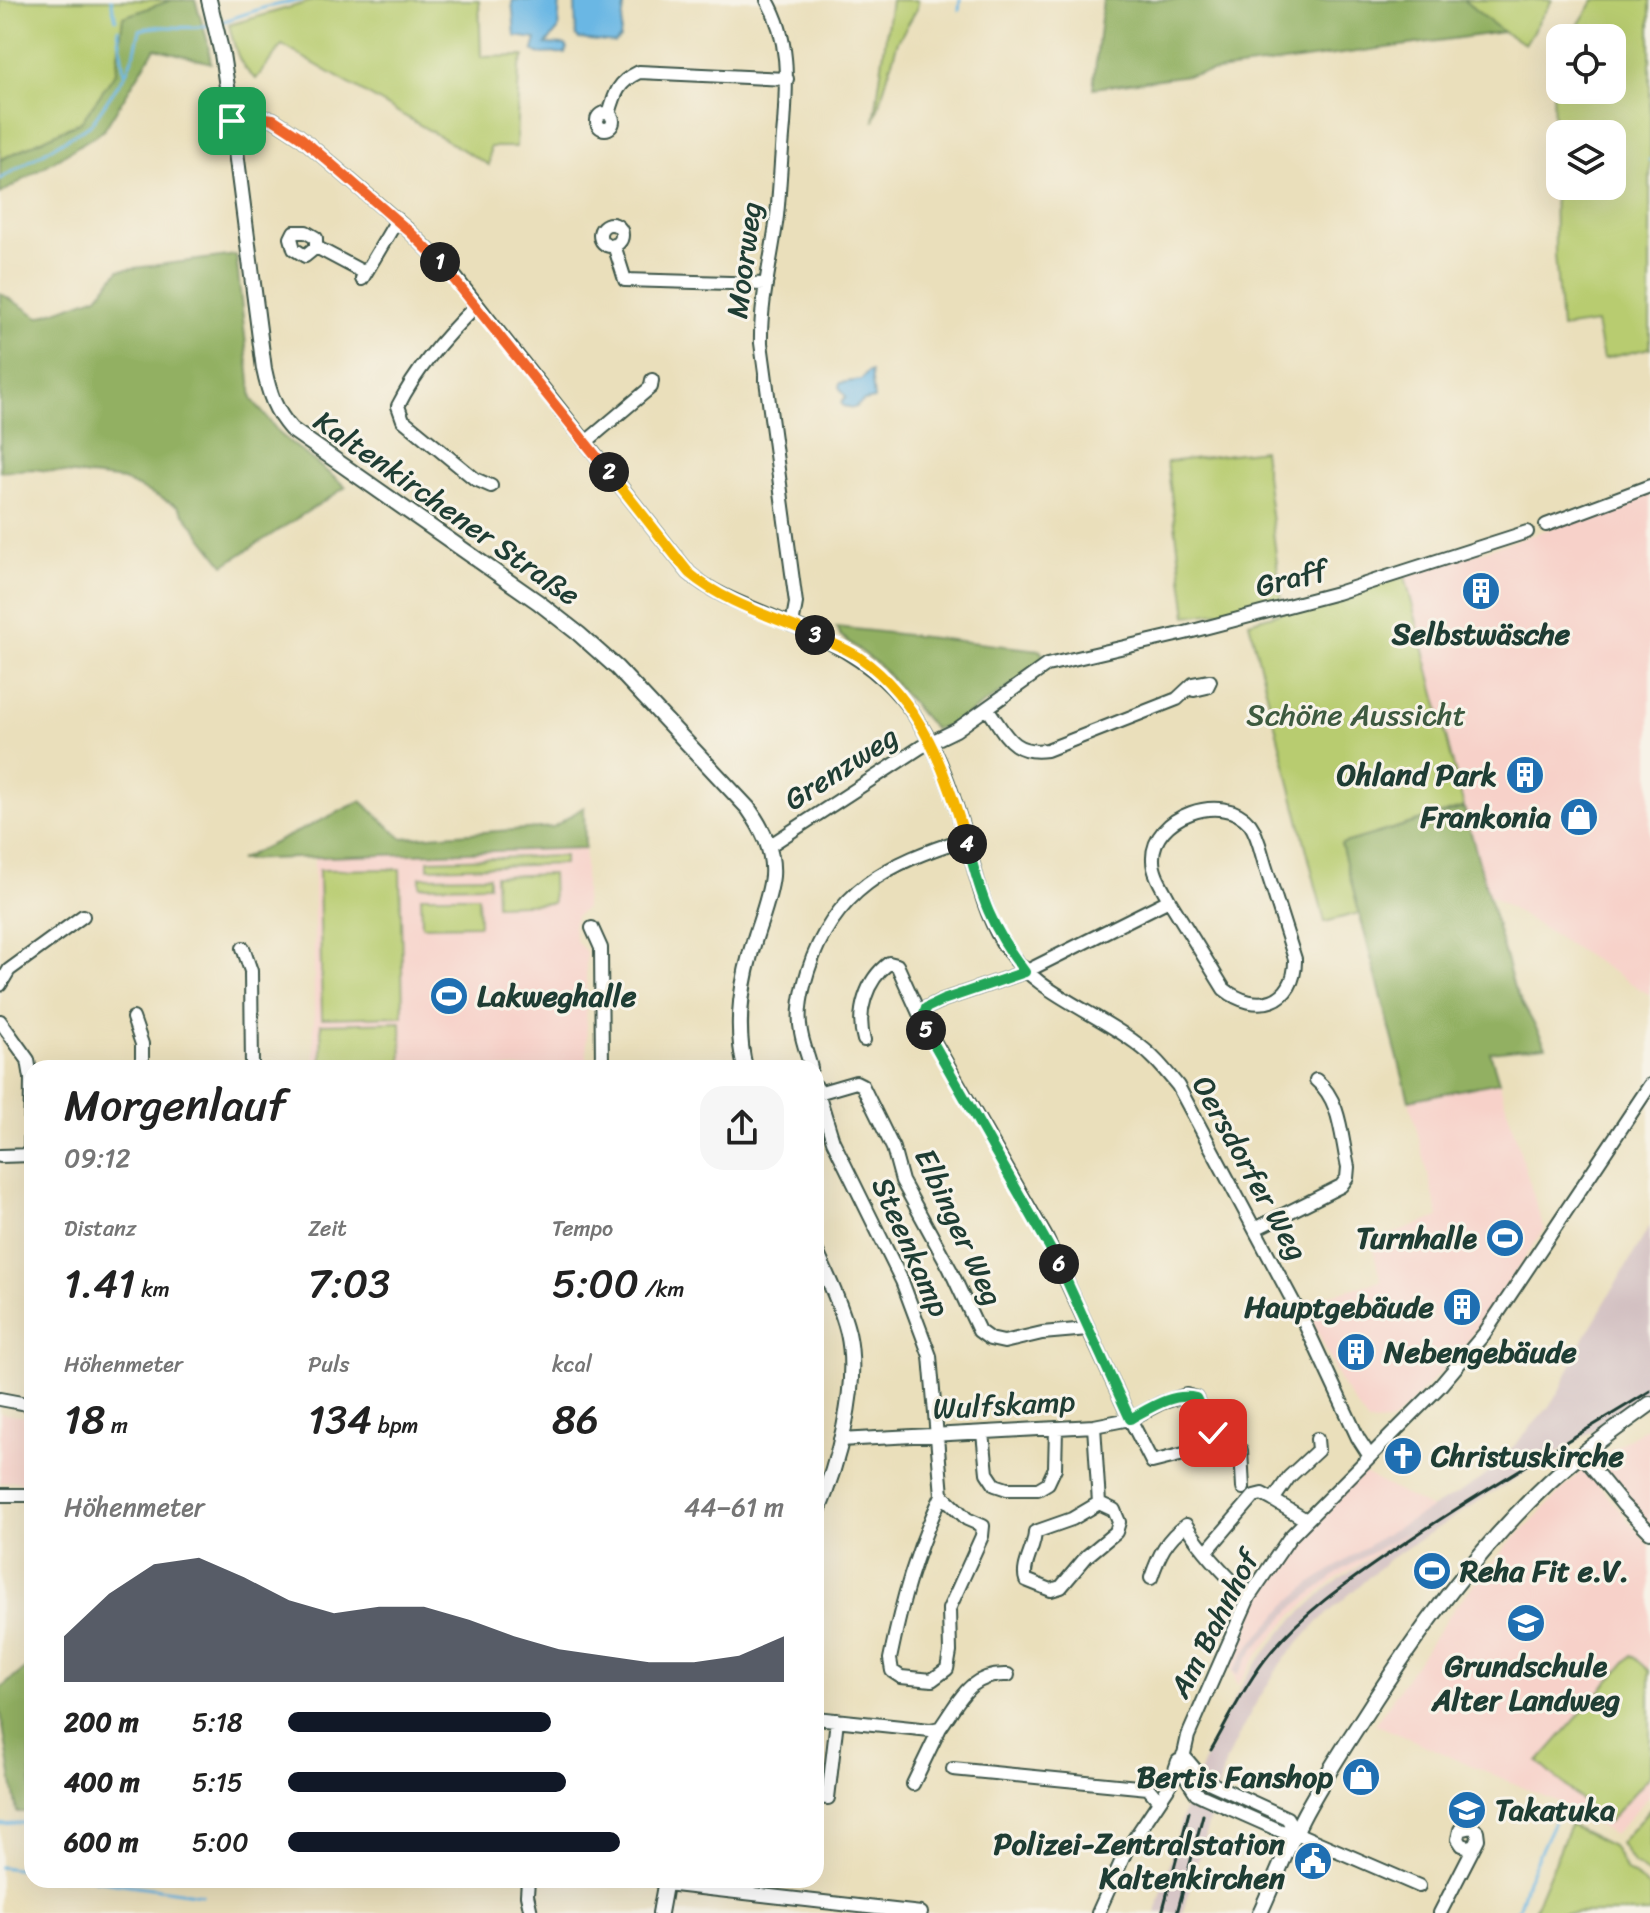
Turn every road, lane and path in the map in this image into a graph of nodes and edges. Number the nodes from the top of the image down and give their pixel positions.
1 (767, 0) edge
2 (210, 4) edge
3 (787, 79) junction
4 (231, 113) junction
5 (609, 114) dead end
6 (397, 220) junction
7 (614, 245) dead end
8 (316, 247) dead end
9 (765, 284) junction
10 (477, 305) junction
11 (652, 380) dead end
12 (586, 442) junction
13 (491, 486) dead end
14 (1650, 486) edge
15 (1546, 525) dead end
16 (1527, 532) dead end
17 (792, 625) junction
18 (1065, 660) joint
19 (1191, 688) dead end
20 (987, 708) junction
21 (932, 742) junction
22 (965, 839) junction
23 (769, 846) junction
24 (1169, 900) junction
25 (83, 916) dead end
26 (592, 928) dead end
27 (243, 948) dead end
28 (1025, 972) junction
29 (0, 985) edge
30 (133, 1018) dead end
31 (922, 1020) junction
32 (0, 1021) edge
33 (864, 1040) dead end
34 (28, 1060) edge
35 (142, 1060) edge
36 (252, 1060) edge
37 (602, 1060) edge
38 (744, 1060) edge
39 (809, 1060) edge
40 (1316, 1080) dead end
41 (1650, 1085) edge
42 (824, 1089) edge
43 (824, 1112) edge
44 (24, 1155) edge
45 (0, 1156) edge
46 (1255, 1229) junction
47 (824, 1270) edge
48 (1088, 1329) junction
49 (0, 1399) edge
50 (24, 1404) edge
51 (1650, 1404) edge
52 (1130, 1419) junction
53 (1094, 1426) junction
54 (1056, 1428) junction
55 (983, 1433) junction
56 (938, 1435) junction
57 (1317, 1439) dead end
58 (840, 1440) junction
59 (1216, 1446) junction
60 (1369, 1455) junction
61 (1582, 1455) junction
62 (1243, 1488) dead end
63 (824, 1491) edge
64 (0, 1495) edge
65 (24, 1495) edge
66 (942, 1495) junction
67 (1273, 1500) junction
68 (1099, 1503) junction
69 (1306, 1520) junction
70 (1650, 1532) edge
71 (1206, 1552) junction
72 (1151, 1578) dead end
73 (1249, 1597) junction
74 (1008, 1675) dead end
75 (824, 1719) edge
76 (837, 1720) junction
77 (940, 1728) junction
78 (1186, 1758) junction
79 (953, 1769) dead end
80 (1185, 1779) junction
81 (1204, 1780) junction
82 (913, 1784) dead end
83 (1171, 1790) junction
84 (1196, 1793) junction
85 (824, 1798) edge
86 (1159, 1801) junction
87 (1296, 1833) junction
88 (1475, 1845) dead end
89 (1419, 1886) dead end
90 (527, 1888) edge
91 (664, 1888) edge
92 (715, 1888) edge
93 (531, 1913) edge
94 (660, 1913) edge
95 (921, 1913) edge
96 (1098, 1913) edge
97 (1260, 1913) edge
98 (1440, 1913) edge

1 - 3 street, Moorweg
2 - 4 main road, Kaltenkirchener Straße
3 - 5 street
3 - 9 street, Moorweg
4 - 6 street, Oersdorfer Weg
4 - 23 main road, Kaltenkirchener Straße
6 - 8 street
6 - 10 street, Oersdorfer Weg
7 - 9 street
9 - 17 street, Moorweg
10 - 12 street, Oersdorfer Weg
10 - 13 street
11 - 12 street
12 - 17 street, Oersdorfer Weg
14 - 15 street
16 - 18 street, Graff
17 - 21 street, Oersdorfer Weg
18 - 20 street, Grenzweg
19 - 20 street
20 - 21 street, Grenzweg
21 - 22 street, Oersdorfer Weg
21 - 23 street, Grenzweg
22 - 28 street, Oersdorfer Weg
22 - 39 street
23 - 38 main road
24 - 24 street
24 - 28 street
25 - 29 street
26 - 37 street
27 - 36 street
28 - 31 street
28 - 46 street, Oersdorfer Weg
30 - 35 street
31 - 33 street, Wulfskamp
31 - 48 street, Wulfskamp
32 - 34 street
40 - 46 street
41 - 60 street, Am Bahnhof
42 - 48 street, Elbinger Weg
43 - 56 street, Steenkamp
44 - 45 street
46 - 60 street, Oersdorfer Weg
47 - 58 main road
48 - 52 street, Wulfskamp
49 - 50 street
51 - 61 main road
52 - 53 street, Wulfskamp
52 - 59 street
52 - 59 street
53 - 54 street, Wulfskamp
53 - 68 street
54 - 55 street, Wulfskamp
54 - 55 street
55 - 56 street, Wulfskamp
56 - 58 street, Wulfskamp
56 - 66 street, Steenkamp
57 - 67 street
58 - 63 main road
59 - 62 street
60 - 69 street, Am Bahnhof
61 - 70 street
61 - 87 main road
64 - 65 street
66 - 66 street
67 - 69 street
67 - 71 street
68 - 68 street
69 - 73 street, Am Bahnhof
71 - 72 street
71 - 73 street
73 - 78 street, Am Bahnhof
74 - 77 street
75 - 76 street
76 - 77 street
76 - 85 street
77 - 82 street
78 - 80 street, Am Bahnhof
78 - 81 street
78 - 83 street, Am Bahnhof
79 - 86 street
80 - 81 street
80 - 83 street
80 - 84 street
81 - 87 street
83 - 84 street
83 - 86 street
84 - 87 street
86 - 96 street
87 - 89 street
87 - 97 main road
88 - 98 street
90 - 93 street
91 - 94 main road
92 - 95 street

